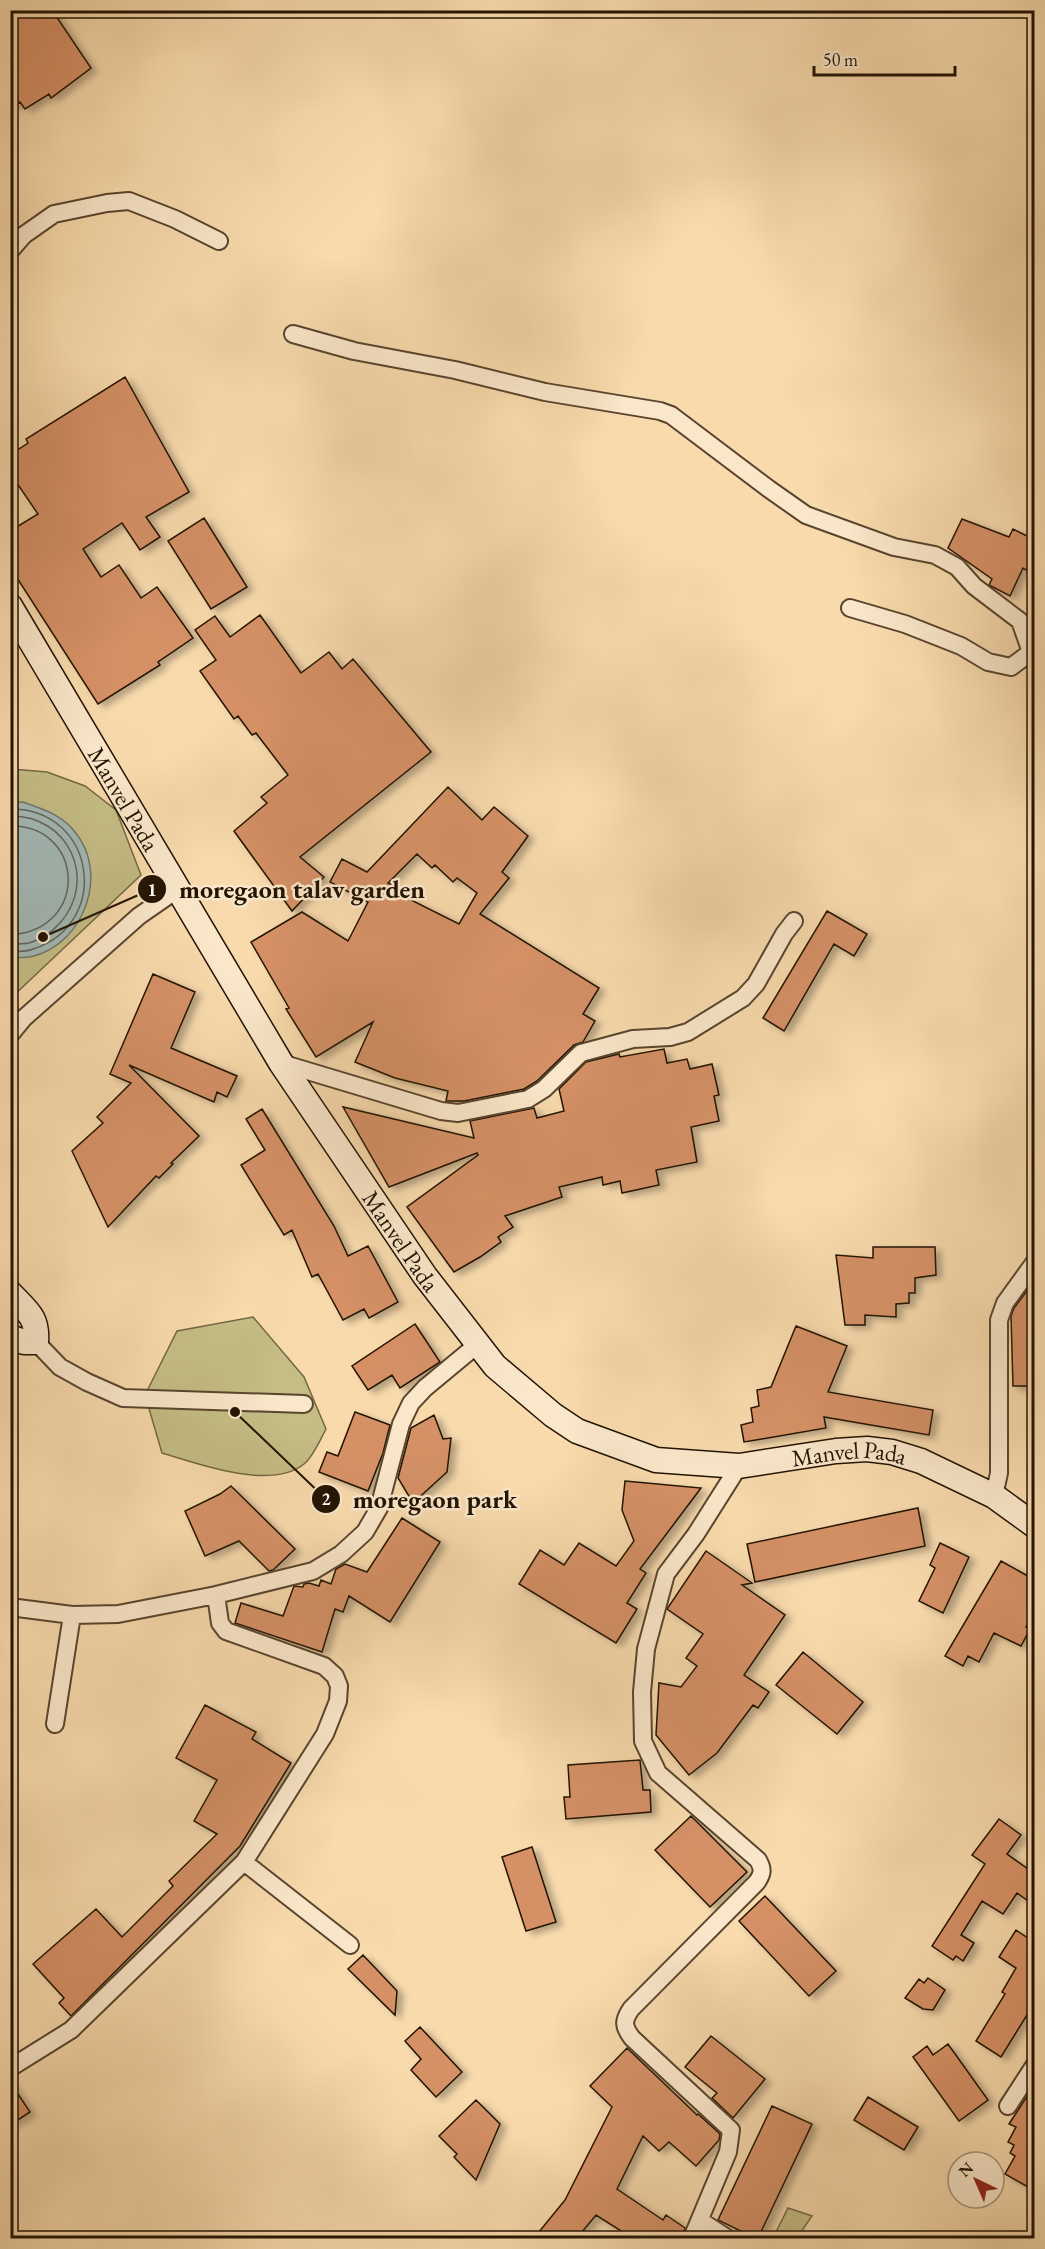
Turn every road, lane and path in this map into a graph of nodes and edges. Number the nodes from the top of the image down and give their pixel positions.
1 (219, 241) dead end
2 (10, 251) edge
3 (293, 334) dead end
4 (10, 606) edge
5 (850, 608) dead end
6 (1033, 653) edge
7 (178, 889) junction
8 (794, 921) dead end
9 (10, 1035) edge
10 (281, 1063) junction
11 (1035, 1263) edge
12 (10, 1293) edge
13 (10, 1337) edge
14 (36, 1342) junction
15 (478, 1344) junction
16 (304, 1404) dead end
17 (739, 1466) junction
18 (994, 1496) junction
19 (1035, 1525) edge
20 (216, 1595) junction
21 (10, 1607) edge
22 (72, 1615) junction
23 (55, 1724) dead end
24 (244, 1862) junction
25 (350, 1945) dead end
26 (1035, 2066) edge
27 (10, 2068) edge
28 (1008, 2106) dead end
29 (701, 2221) junction
30 (692, 2238) edge
31 (728, 2238) edge

1 - 2 street
3 - 6 street
4 - 7 main road, Manvel Pada
5 - 6 street
7 - 9 street
7 - 10 main road, Manvel Pada
8 - 10 street
10 - 15 main road, Manvel Pada
11 - 18 street
12 - 14 main road
13 - 14 main road
14 - 16 street
15 - 17 main road, Manvel Pada
15 - 20 street
17 - 18 main road, Manvel Pada
17 - 29 street
18 - 19 main road, Manvel Pada
20 - 22 street
20 - 24 street
21 - 22 street
22 - 23 street
24 - 25 street
24 - 27 street
26 - 28 street
29 - 30 street
29 - 31 street

